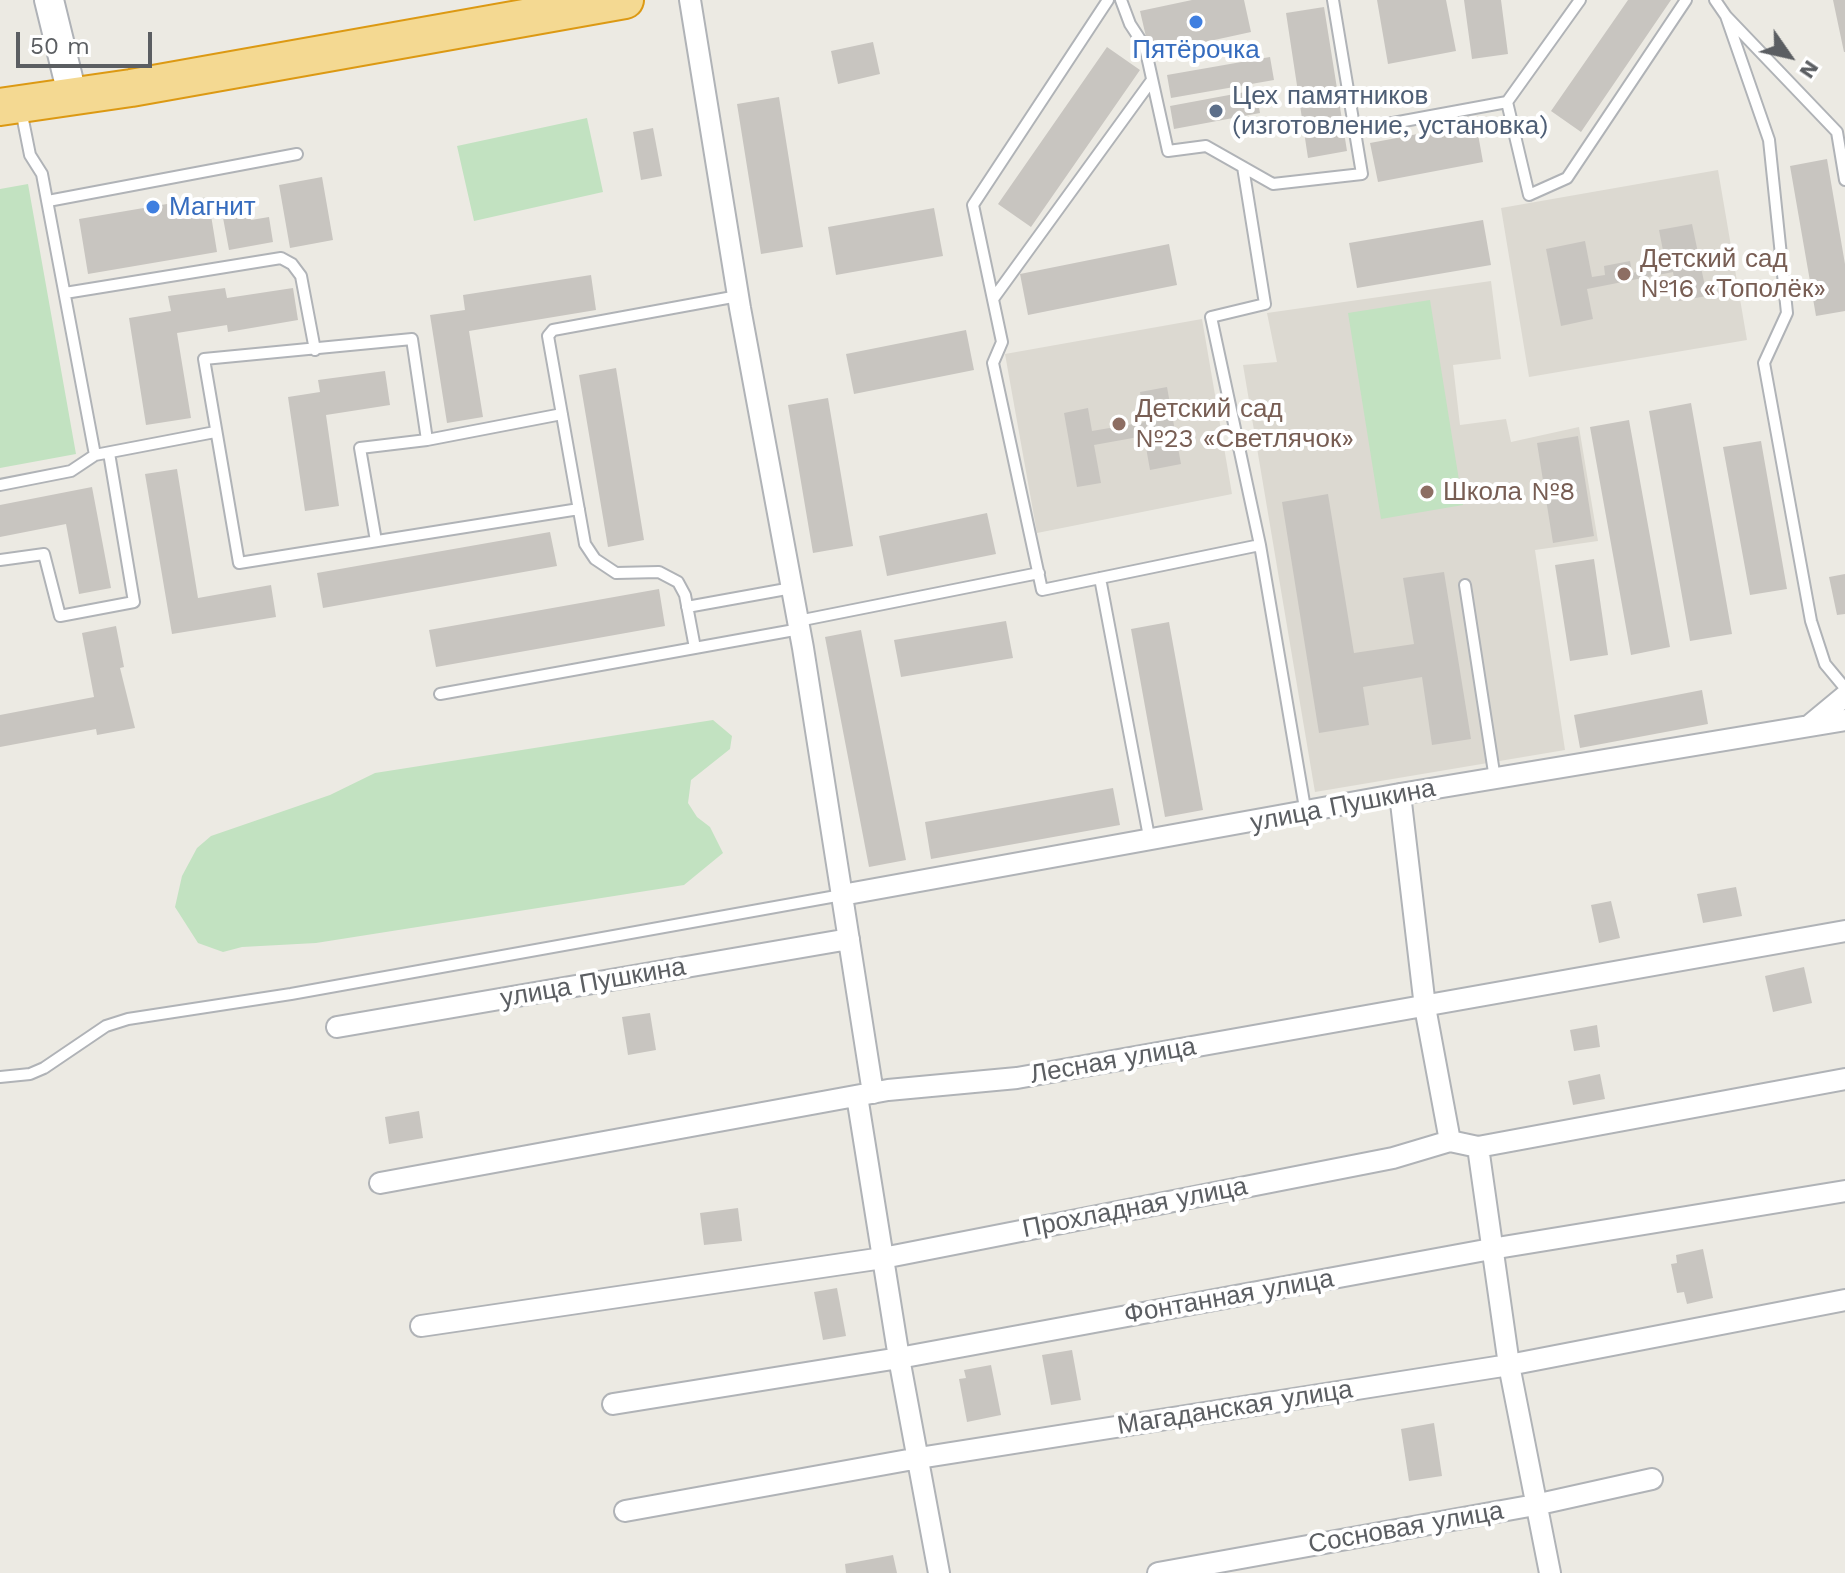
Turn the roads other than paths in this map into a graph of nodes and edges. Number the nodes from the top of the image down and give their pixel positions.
1 (49, 0) edge
2 (625, 0) edge
3 (690, 0) edge
4 (1108, 0) edge
5 (1121, 0) edge
6 (1333, 0) edge
7 (1580, 0) edge
8 (1686, 0) edge
9 (1715, 0) edge
10 (1726, 16) junction
11 (1152, 80) junction
12 (72, 94) junction
13 (1507, 102) junction
14 (10, 106) edge
15 (1355, 130) junction
16 (297, 154) dead end
17 (1243, 167) junction
18 (1845, 180) edge
19 (48, 201) junction
20 (65, 293) junction
21 (738, 296) junction
22 (993, 299) junction
23 (315, 350) junction
24 (562, 414) junction
25 (215, 432) junction
26 (427, 440) junction
27 (109, 453) junction
28 (95, 455) junction
29 (0, 485) edge
30 (579, 509) junction
31 (376, 541) junction
32 (1260, 545) junction
33 (0, 560) edge
34 (1039, 573) junction
35 (1100, 578) junction
36 (1465, 585) dead end
37 (792, 588) junction
38 (687, 607) junction
39 (799, 625) junction
40 (695, 648) junction
41 (1845, 688) edge
42 (440, 694) dead end
43 (1845, 696) edge
44 (1845, 720) edge
45 (1807, 727) junction
46 (1495, 779) junction
47 (1400, 794) junction
48 (1306, 814) junction
49 (1150, 842) junction
50 (842, 895) junction
51 (1845, 931) edge
52 (849, 939) junction
53 (1425, 1007) junction
54 (337, 1027) dead end
55 (0, 1077) edge
56 (1845, 1079) edge
57 (865, 1095) junction
58 (1450, 1141) junction
59 (1478, 1147) junction
60 (380, 1183) dead end
61 (1845, 1191) edge
62 (1491, 1249) junction
63 (883, 1258) junction
64 (1845, 1300) edge
65 (421, 1326) dead end
66 (899, 1358) junction
67 (1509, 1365) junction
68 (613, 1404) dead end
69 (919, 1458) junction
70 (1652, 1479) dead end
71 (1535, 1505) junction
72 (625, 1511) dead end
73 (939, 1573) edge
74 (1158, 1573) edge
75 (1550, 1573) edge

1 - 12 street
2 - 12 highway
3 - 21 street
4 - 22 lane
5 - 11 lane
6 - 15 lane
7 - 13 lane
8 - 13 lane
9 - 10 lane
10 - 18 lane
10 - 41 lane
11 - 17 lane
11 - 22 lane
12 - 14 highway
13 - 15 lane
14 - 19 lane
15 - 17 lane
16 - 19 lane
17 - 32 lane
19 - 20 lane
20 - 23 lane
20 - 28 lane
21 - 24 lane
21 - 37 street
22 - 34 lane
23 - 25 lane
23 - 26 lane
24 - 26 lane
24 - 30 lane
25 - 27 lane
25 - 31 lane
26 - 31 lane
27 - 28 lane
27 - 33 lane
28 - 29 lane
30 - 31 lane
30 - 38 lane
32 - 35 lane
32 - 48 lane
34 - 35 lane
34 - 39 lane
35 - 49 lane
36 - 46 lane
37 - 38 lane
37 - 39 street
38 - 40 lane
39 - 40 lane
39 - 50 street
40 - 42 lane
43 - 45 street
44 - 45 street, улица Пушкина
45 - 46 street, улица Пушкина
46 - 47 street, улица Пушкина
47 - 48 street, улица Пушкина
47 - 53 street
48 - 49 street, улица Пушкина
49 - 50 street, улица Пушкина
50 - 52 street
50 - 55 lane
51 - 53 street, Лесная улица
52 - 54 street, улица Пушкина
52 - 57 street
53 - 57 street, Лесная улица
53 - 58 street
56 - 59 street, Прохладная улица
57 - 60 street, Лесная улица
57 - 63 street
58 - 59 street, Прохладная улица
58 - 63 street, Прохладная улица
59 - 62 street
61 - 62 street, Фонтанная улица
62 - 66 street, Фонтанная улица
62 - 67 street
63 - 65 street, Прохладная улица
63 - 66 street
64 - 67 street, Магаданская улица
66 - 68 street, Фонтанная улица
66 - 69 street
67 - 69 street, Магаданская улица
67 - 71 street
69 - 72 street, Магаданская улица
69 - 73 street
70 - 71 street, Сосновая улица
71 - 74 street, Сосновая улица
71 - 75 street

